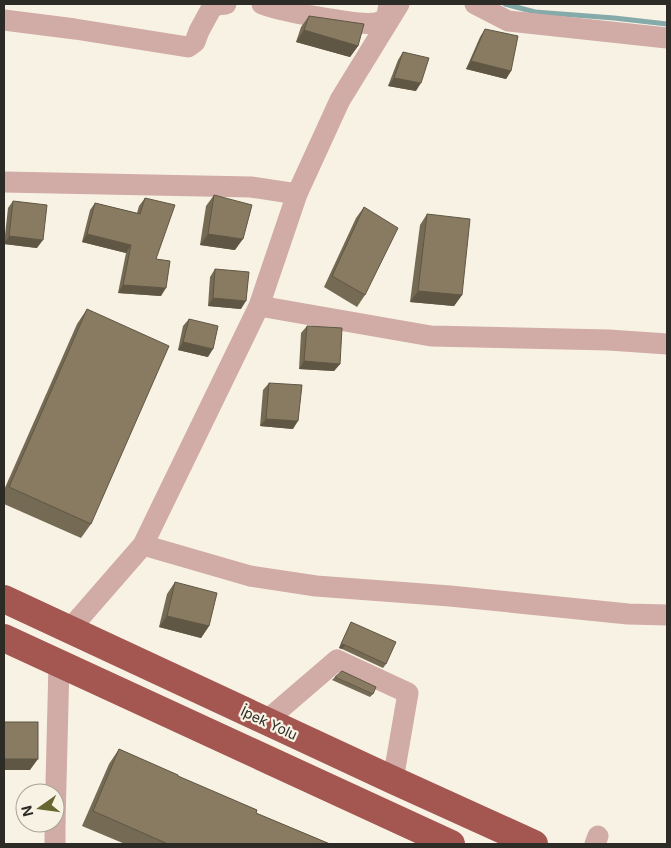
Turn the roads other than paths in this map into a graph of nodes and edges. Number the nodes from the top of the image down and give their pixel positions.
1 (226, 4) edge
2 (262, 4) edge
3 (389, 4) edge
4 (399, 4) edge
5 (475, 4) edge
6 (4, 20) edge
7 (667, 38) edge
8 (4, 182) edge
9 (297, 194) junction
10 (259, 306) junction
11 (667, 344) edge
12 (143, 545) junction
13 (4, 599) edge
14 (667, 615) edge
15 (69, 630) junction
16 (4, 638) edge
17 (59, 664) junction
18 (266, 722) junction
19 (393, 780) junction
20 (56, 783) edge
21 (451, 844) edge
22 (534, 844) edge

1 - 6 street
2 - 3 street
4 - 9 street
5 - 7 street
8 - 9 street
9 - 10 street
10 - 11 street
10 - 12 street
12 - 14 street
12 - 15 street
13 - 15 highway, İpek Yolu
15 - 18 highway, İpek Yolu
16 - 17 highway
17 - 20 street
17 - 21 highway
18 - 19 highway, İpek Yolu
18 - 19 street
19 - 22 highway, İpek Yolu

